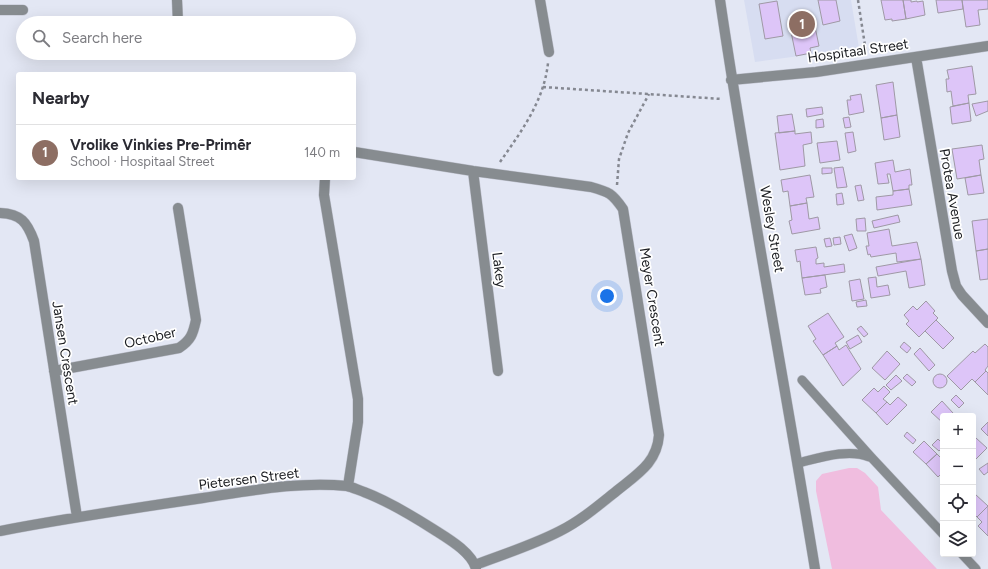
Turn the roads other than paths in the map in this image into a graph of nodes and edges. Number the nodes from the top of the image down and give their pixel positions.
1 (177, 0) edge
2 (540, 0) edge
3 (720, 0) edge
4 (0, 10) edge
5 (23, 10) dead end
6 (178, 16) edge
7 (988, 46) edge
8 (549, 52) road end
9 (916, 57) junction
10 (731, 80) junction
11 (356, 152) edge
12 (473, 171) junction
13 (325, 180) edge
14 (178, 208) dead end
15 (0, 213) edge
16 (988, 323) edge
17 (54, 371) junction
18 (498, 371) dead end
19 (802, 380) dead end
20 (871, 457) junction
21 (798, 463) junction
22 (348, 486) junction
23 (77, 517) junction
24 (0, 531) edge
25 (940, 531) edge
26 (965, 557) edge
27 (476, 567) edge
28 (815, 569) edge
29 (976, 569) edge

1 - 6 street
2 - 8 street
3 - 10 street, Wesley Street
4 - 5 street
7 - 9 street, Hospitaal Street
9 - 10 street, Hospitaal Street
9 - 16 street, Protea Avenue
10 - 21 street, Wesley Street
11 - 12 street
12 - 18 street, Lakey
12 - 27 street, Meyer Crescent
13 - 22 street
14 - 17 street, October
15 - 17 street, Jansen Crescent
17 - 23 street, Jansen Crescent
19 - 20 lane
20 - 21 lane
20 - 25 lane
21 - 28 street, Wesley Street
22 - 23 street, Pietersen Street
22 - 27 street, Pietersen Street
23 - 24 street, Pietersen Street
26 - 29 lane

